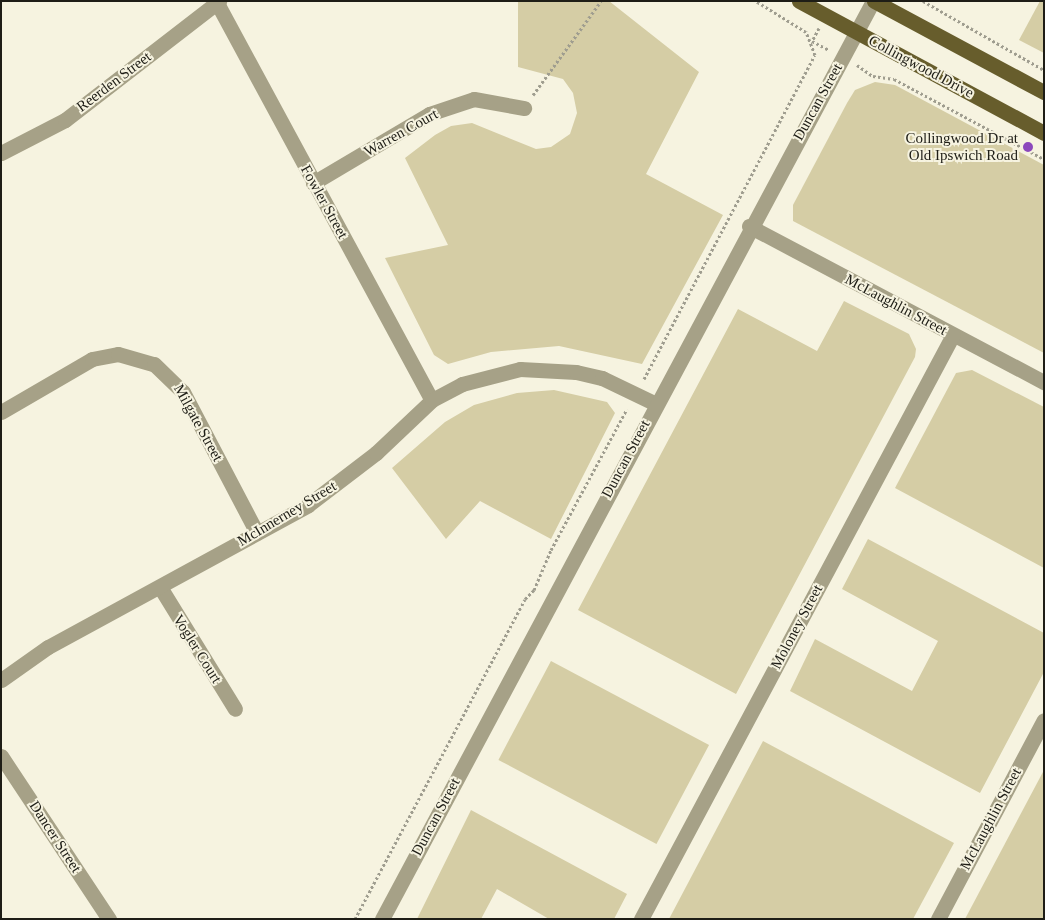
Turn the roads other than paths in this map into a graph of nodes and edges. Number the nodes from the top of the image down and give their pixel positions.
1 (799, 1) edge
2 (873, 1) edge
3 (218, 2) edge
4 (856, 32) junction
5 (1044, 92) edge
6 (524, 108) road end
7 (1044, 133) edge
8 (1, 153) edge
9 (313, 183) junction
10 (749, 226) junction
11 (953, 335) junction
12 (1044, 382) edge
13 (432, 400) junction
14 (656, 404) junction
15 (1, 412) edge
16 (257, 533) junction
17 (160, 587) junction
18 (1, 680) edge
19 (236, 709) dead end
20 (1044, 720) edge
21 (1, 756) edge
22 (109, 919) edge
23 (382, 919) edge
24 (641, 919) edge
25 (938, 919) edge

1 - 4 main road, Collingwood Drive
2 - 4 street, Duncan Street
2 - 5 main road
3 - 8 street, Reerden Street
3 - 9 street, Fowler Street
4 - 7 main road, Collingwood Drive
4 - 10 street, Duncan Street
6 - 9 street, Warren Court
9 - 13 street, Fowler Street
10 - 11 street, McLaughlin Street
10 - 14 street, Duncan Street
11 - 12 street, McLaughlin Street
11 - 24 street, Moloney Street
13 - 14 street, McInnerney Street
13 - 16 street, McInnerney Street
14 - 23 street, Duncan Street
15 - 16 street, Milgate Street
16 - 17 street, McInnerney Street
17 - 18 street, McInnerney Street
17 - 19 street, Vogler Court
20 - 25 street, McLaughlin Street
21 - 22 street, Dancer Street

